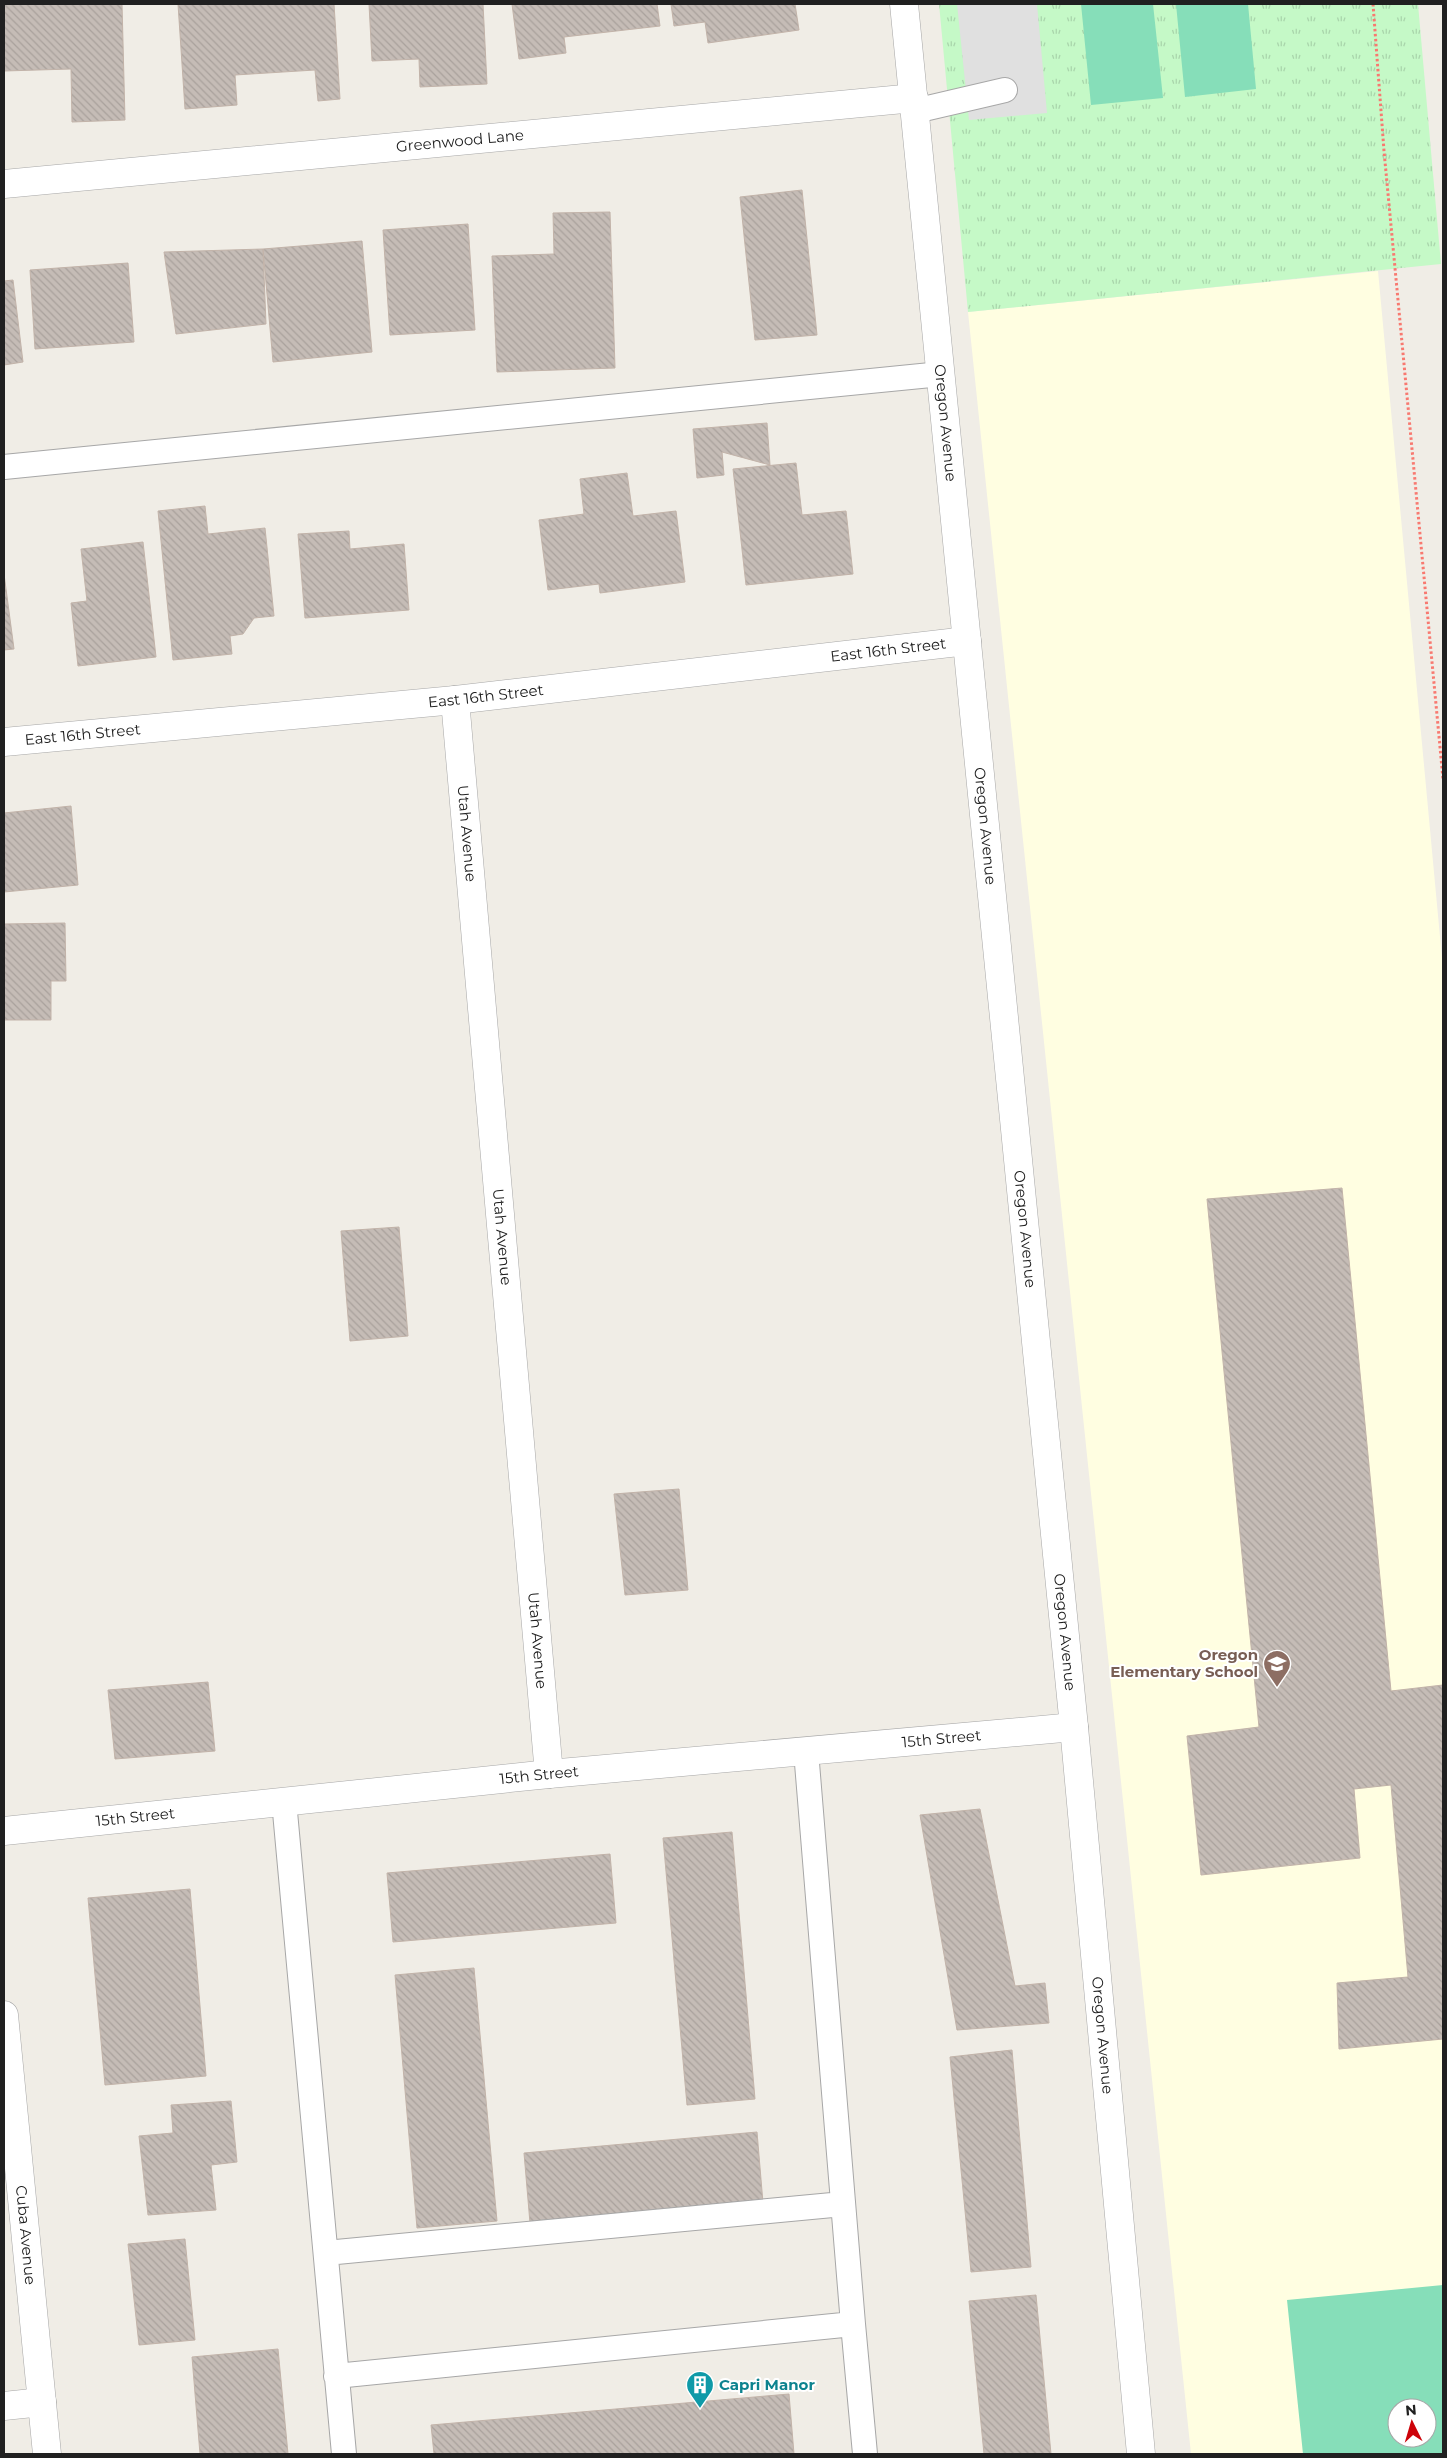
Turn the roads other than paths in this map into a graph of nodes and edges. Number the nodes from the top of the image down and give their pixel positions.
1 (904, 4) edge
2 (1005, 90) dead end
3 (915, 105) junction
4 (4, 184) edge
5 (941, 374) junction
6 (4, 468) edge
7 (967, 641) junction
8 (455, 700) junction
9 (4, 742) edge
10 (1074, 1727) junction
11 (806, 1751) junction
12 (549, 1774) junction
13 (284, 1802) junction
14 (4, 1831) edge
15 (4, 2015) edge
16 (843, 2204) junction
17 (326, 2253) junction
18 (853, 2324) junction
19 (336, 2376) junction
20 (42, 2402) junction
21 (4, 2406) edge
22 (47, 2454) edge
23 (344, 2454) edge
24 (865, 2454) edge
25 (1141, 2454) edge

1 - 3 street, Oregon Avenue
2 - 3 lane
3 - 4 street, Greenwood Lane
3 - 5 street, Oregon Avenue
5 - 6 lane
5 - 7 street, Oregon Avenue
7 - 8 street, East 16th Street
7 - 10 street, Oregon Avenue
8 - 9 street, East 16th Street
8 - 12 street, Utah Avenue
10 - 11 street, 15th Street
10 - 25 street, Oregon Avenue
11 - 12 street, 15th Street
11 - 16 lane
12 - 13 street, 15th Street
13 - 14 street, 15th Street
13 - 17 lane
15 - 20 street, Cuba Avenue
16 - 17 lane
16 - 18 lane
17 - 19 lane
18 - 19 lane
18 - 24 lane
19 - 23 lane
20 - 21 street
20 - 22 street, Cuba Avenue

